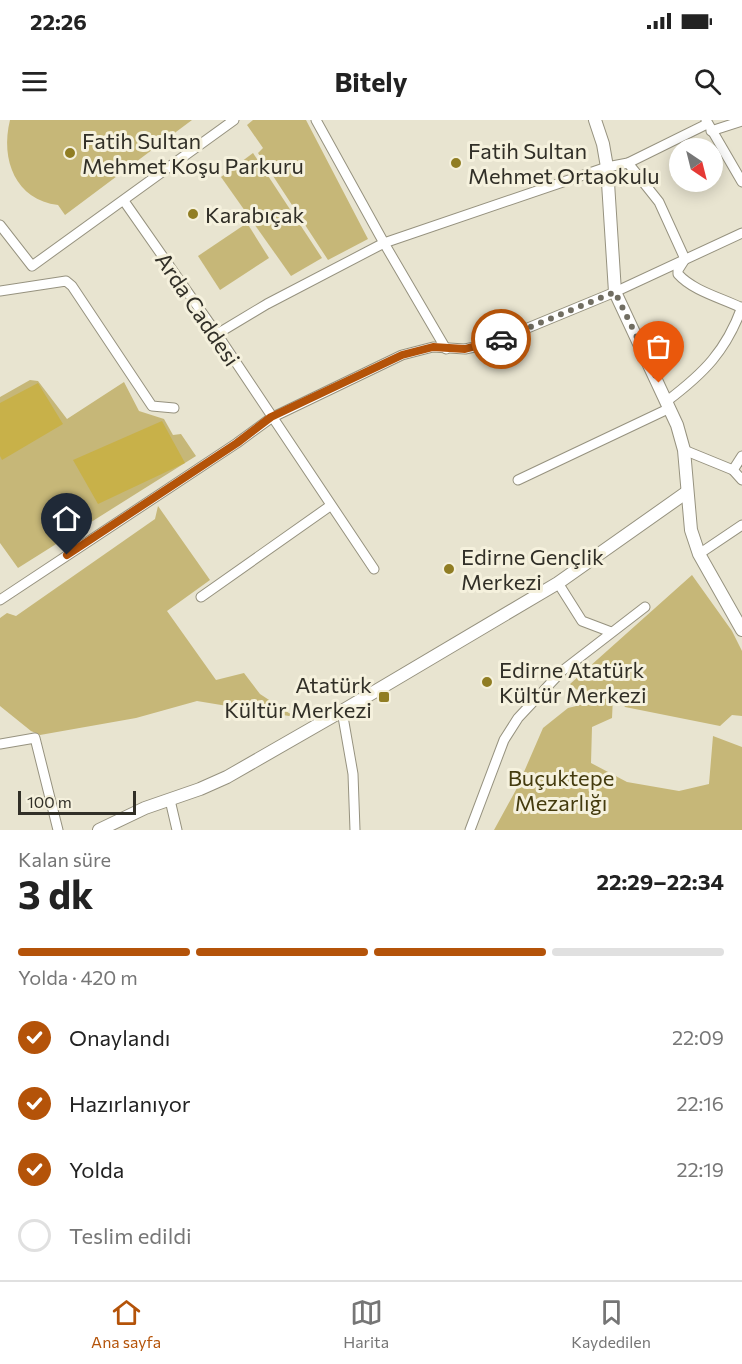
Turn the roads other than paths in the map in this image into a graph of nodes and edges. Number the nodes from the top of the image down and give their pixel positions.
1 (234, 120) edge
2 (316, 120) edge
3 (595, 120) edge
4 (742, 121) edge
5 (708, 125) edge
6 (628, 163) junction
7 (607, 167) junction
8 (742, 182) edge
9 (124, 201) junction
10 (0, 225) edge
11 (742, 233) edge
12 (384, 243) junction
13 (685, 259) junction
14 (654, 274) junction
15 (682, 279) junction
16 (0, 291) edge
17 (615, 292) junction
18 (742, 308) edge
19 (216, 334) junction
20 (446, 349) junction
21 (669, 404) junction
22 (174, 408) dead end
23 (271, 417) junction
24 (684, 450) junction
25 (742, 456) edge
26 (733, 470) junction
27 (518, 480) dead end
28 (742, 480) edge
29 (687, 492) junction
30 (330, 506) junction
31 (742, 525) edge
32 (699, 554) junction
33 (374, 569) dead end
34 (558, 583) junction
35 (201, 597) dead end
36 (0, 600) edge
37 (645, 607) dead end
38 (742, 630) edge
39 (611, 632) junction
40 (342, 711) junction
41 (0, 744) edge
42 (170, 800) junction
43 (58, 830) edge
44 (99, 830) edge
45 (177, 830) edge
46 (355, 830) edge
47 (471, 830) edge

1 - 9 street
2 - 12 street
3 - 7 main road
4 - 5 street
5 - 6 street
5 - 8 street
6 - 7 street
6 - 13 street
7 - 12 street
7 - 17 main road
9 - 10 street
9 - 19 street, Arda Caddesi
11 - 13 street
12 - 19 street
12 - 20 street
13 - 14 street
13 - 15 street
14 - 15 street
14 - 17 street
15 - 18 street
16 - 22 street
17 - 20 street
17 - 21 main road
18 - 21 street
19 - 23 street, Arda Caddesi
20 - 23 street
21 - 24 main road
21 - 27 street
23 - 30 street, Arda Caddesi
23 - 36 street
24 - 26 street
24 - 29 main road
25 - 26 street
26 - 28 street
29 - 32 main road
29 - 34 main road
30 - 33 street, Arda Caddesi
30 - 35 street
31 - 32 street
32 - 38 main road
34 - 39 street
34 - 40 main road
37 - 39 street
39 - 47 street
40 - 42 main road
40 - 46 street
41 - 43 street
42 - 44 main road
42 - 45 street

